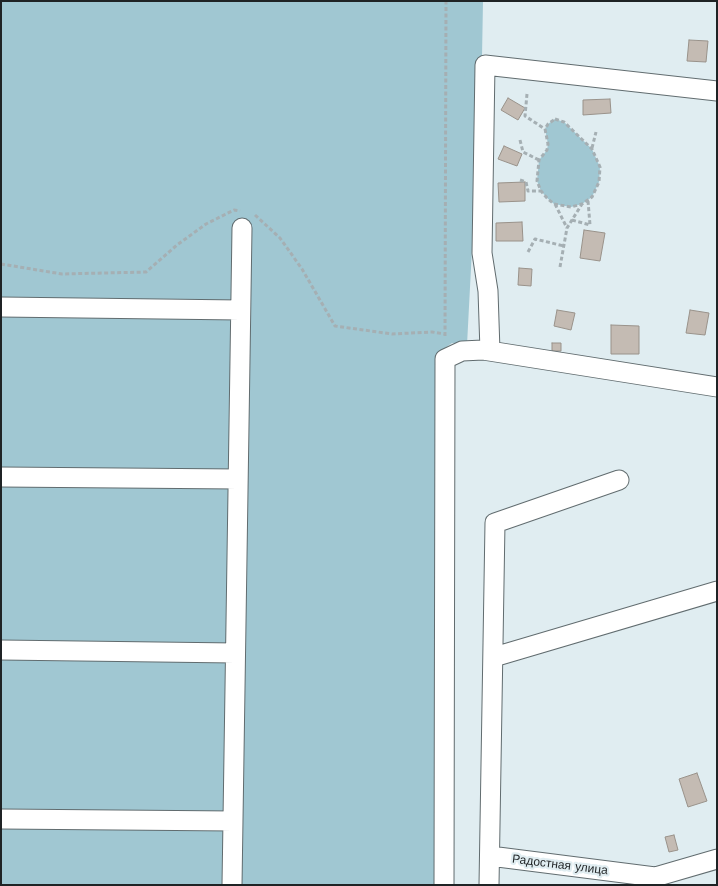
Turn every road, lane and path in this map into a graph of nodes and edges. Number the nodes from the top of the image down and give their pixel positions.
1 (446, 1) edge
2 (717, 91) edge
3 (527, 94) dead end
4 (545, 129) junction
5 (596, 132) dead end
6 (520, 140) dead end
7 (592, 148) junction
8 (539, 160) junction
9 (520, 180) dead end
10 (541, 191) junction
11 (588, 201) junction
12 (554, 204) junction
13 (582, 204) junction
14 (572, 220) junction
15 (242, 228) dead end
16 (567, 228) junction
17 (564, 246) junction
18 (528, 252) dead end
19 (1, 264) edge
20 (560, 267) dead end
21 (146, 272) dead end
22 (1, 307) edge
23 (240, 310) junction
24 (335, 326) dead end
25 (445, 334) junction
26 (490, 351) junction
27 (445, 359) junction
28 (717, 388) edge
29 (1, 477) edge
30 (238, 479) junction
31 (619, 480) dead end
32 (717, 591) edge
33 (1, 650) edge
34 (236, 653) junction
35 (494, 657) junction
36 (1, 819) edge
37 (233, 822) junction
38 (490, 856) junction
39 (717, 859) edge
40 (232, 885) edge
41 (444, 885) edge
42 (489, 885) edge

1 - 25 path
2 - 26 street
3 - 4 path
4 - 7 path
4 - 8 path
5 - 7 path
6 - 8 path
7 - 11 path
8 - 10 path
9 - 10 path
10 - 12 path
11 - 13 path
11 - 14 path
12 - 13 path
12 - 16 path
13 - 14 path
14 - 16 path
15 - 23 street
16 - 17 path
17 - 18 path
17 - 20 path
19 - 21 path
22 - 23 street
23 - 30 street
24 - 25 path
25 - 27 path
26 - 27 street
26 - 28 street
27 - 41 street
29 - 30 street
30 - 34 street
31 - 35 street
32 - 35 street
33 - 34 street
34 - 37 street
35 - 38 street
36 - 37 street
37 - 40 street
38 - 39 street, Радостная улица
38 - 42 street

